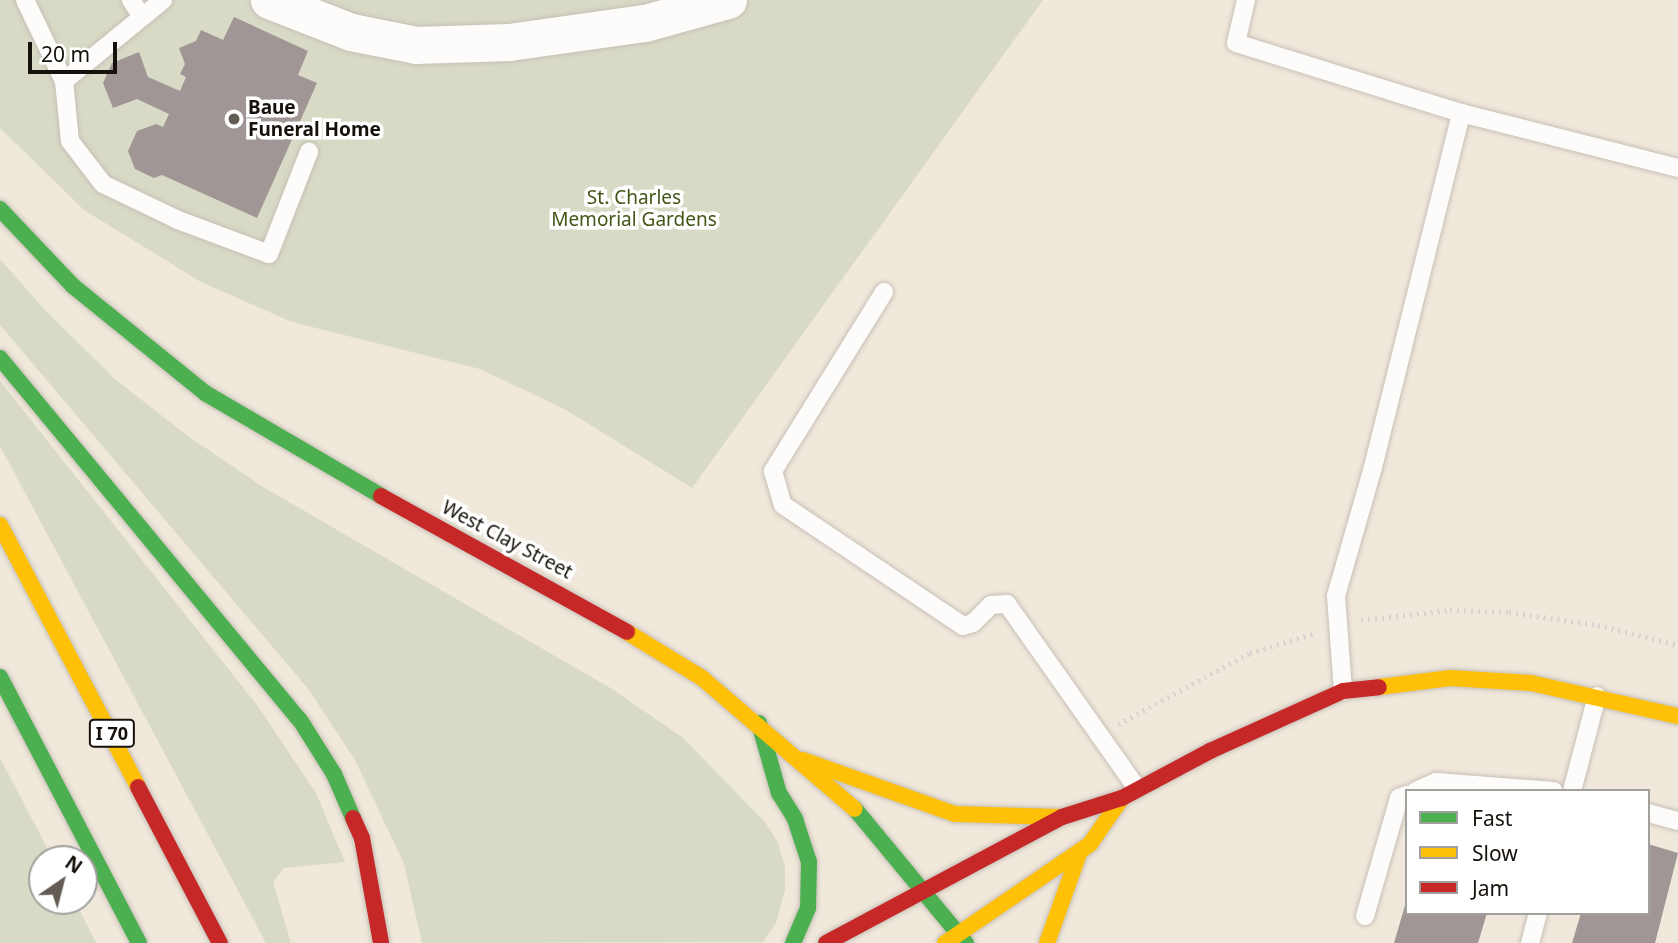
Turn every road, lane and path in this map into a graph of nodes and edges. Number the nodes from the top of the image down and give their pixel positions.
1 (25, 0) edge
2 (131, 0) edge
3 (163, 0) edge
4 (270, 0) edge
5 (728, 0) edge
6 (1246, 0) edge
7 (142, 17) junction
8 (64, 81) junction
9 (1461, 113) junction
10 (309, 152) dead end
11 (1678, 167) edge
12 (0, 209) edge
13 (884, 292) dead end
14 (0, 358) edge
15 (0, 525) edge
16 (1335, 626) junction
17 (1678, 645) edge
18 (0, 677) edge
19 (1343, 691) junction
20 (1597, 696) junction
21 (1678, 716) edge
22 (759, 723) junction
23 (1098, 736) junction
24 (803, 760) junction
25 (1137, 788) junction
26 (1420, 789) edge
27 (1528, 789) edge
28 (1573, 789) edge
29 (1405, 796) edge
30 (1122, 798) junction
31 (1650, 814) edge
32 (1062, 817) junction
33 (1678, 821) edge
34 (1080, 851) junction
35 (925, 890) junction
36 (1537, 915) edge
37 (1365, 916) dead end
38 (383, 939) edge
39 (962, 939) edge
40 (139, 943) edge
41 (220, 943) edge
42 (793, 943) edge
43 (826, 943) edge
44 (945, 943) edge
45 (1047, 943) edge
46 (1530, 943) edge

1 - 8 lane
2 - 7 lane
3 - 7 lane
4 - 5 street
6 - 9 lane
7 - 8 lane
8 - 10 lane
9 - 11 lane
9 - 16 lane
12 - 22 main road, West Clay Street
13 - 23 lane
14 - 38 main road
15 - 41 main road, I 70
16 - 17 path
16 - 19 lane
16 - 23 path
18 - 40 main road
19 - 20 main road
19 - 25 main road
20 - 21 main road
20 - 28 lane
22 - 24 main road, West Clay Street
22 - 42 main road
23 - 25 lane
24 - 32 main road
24 - 35 main road, West Clay Street
25 - 30 main road
26 - 27 lane
29 - 37 lane
30 - 32 main road
30 - 34 main road
31 - 33 lane
32 - 35 main road
34 - 39 main road
34 - 45 main road
35 - 39 main road, West Clay Street
35 - 43 main road
36 - 46 lane
39 - 44 main road

